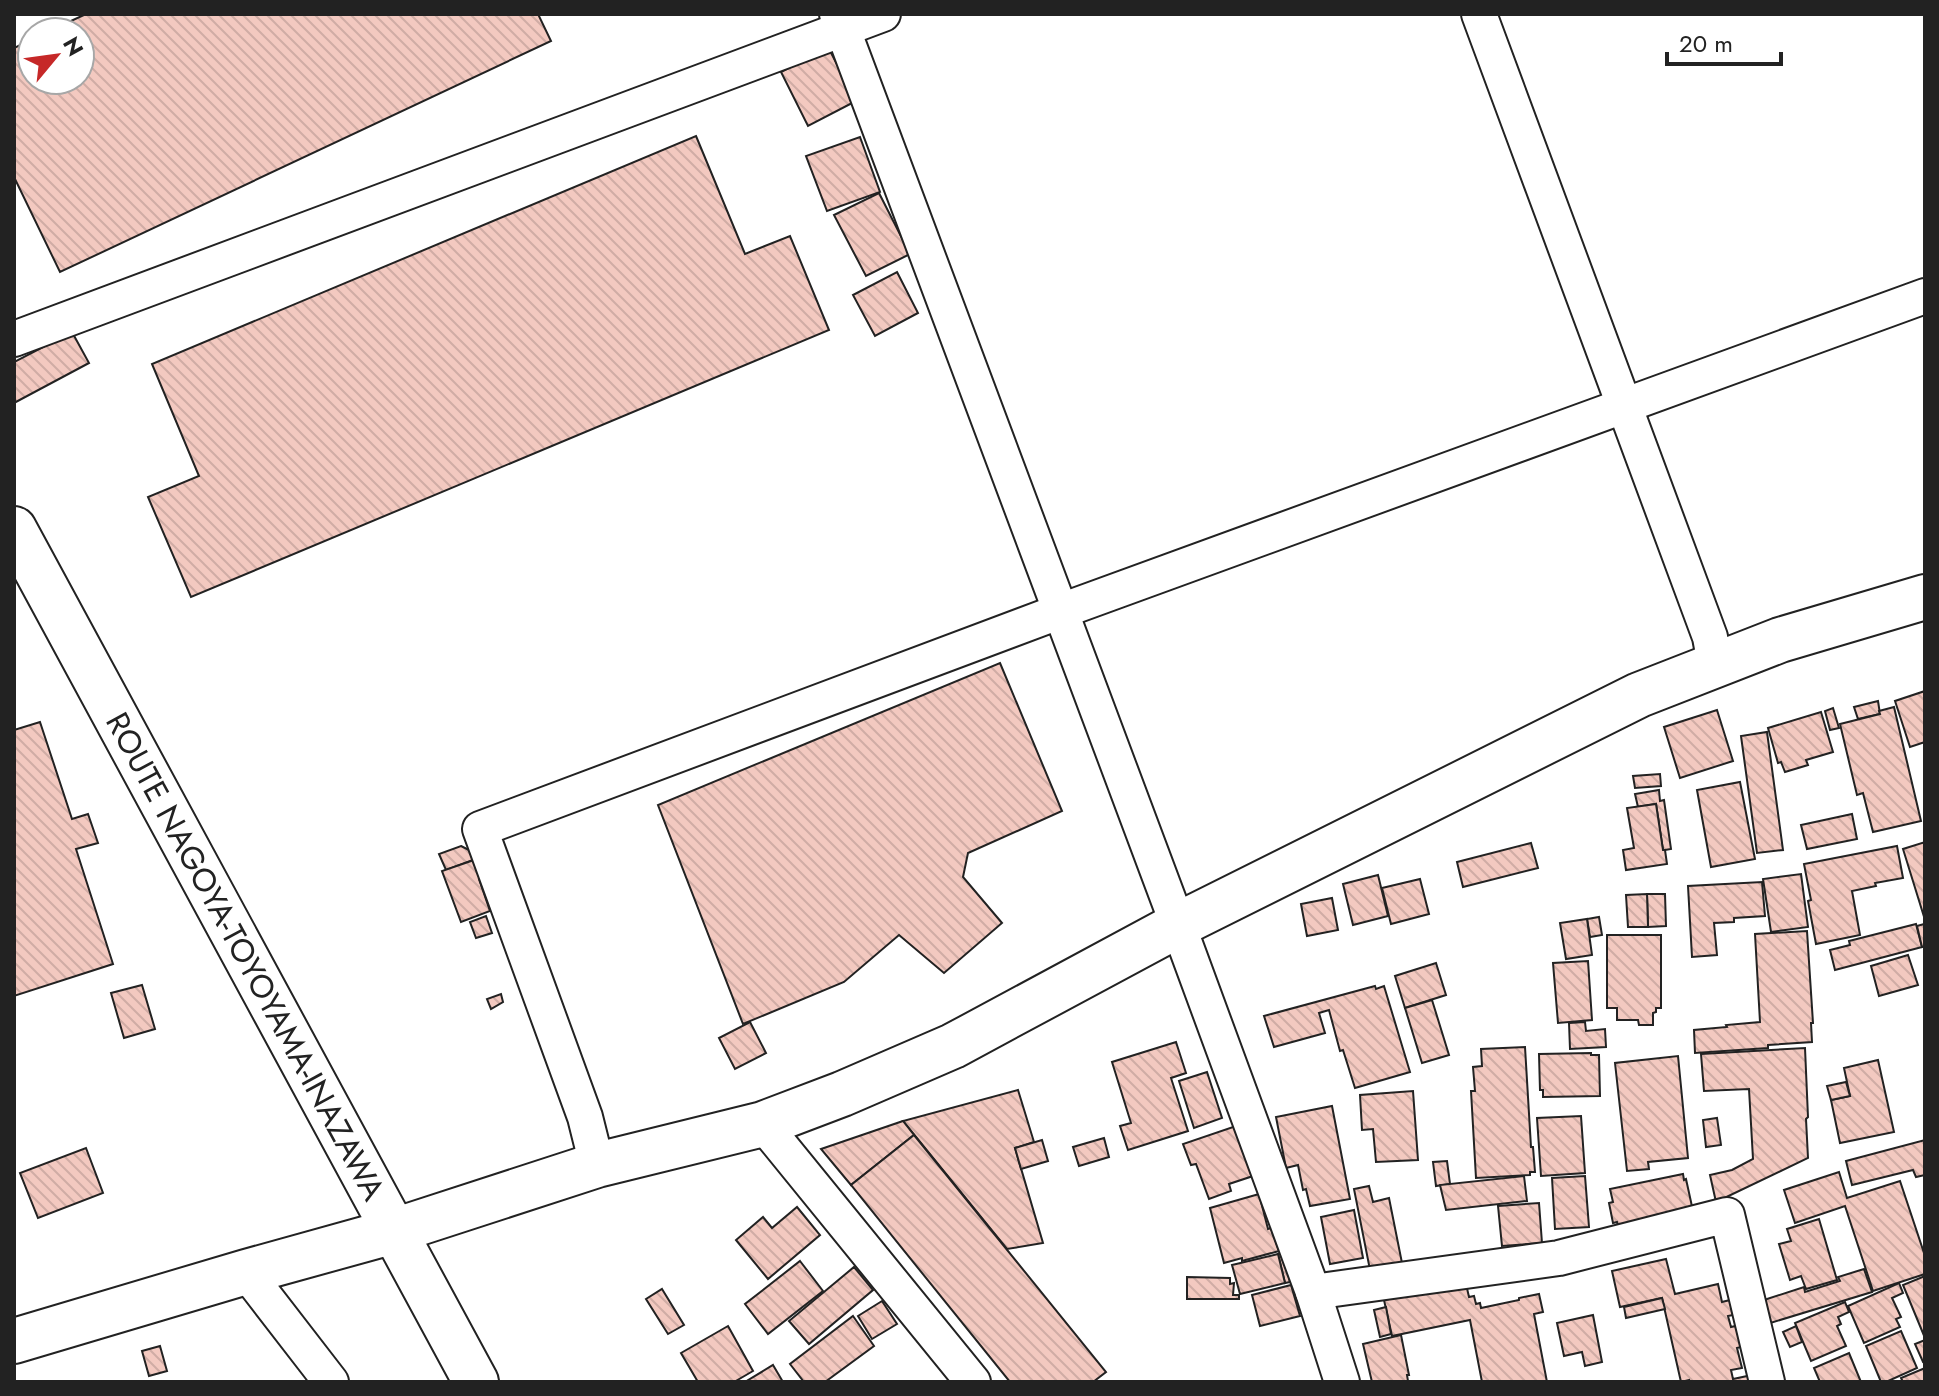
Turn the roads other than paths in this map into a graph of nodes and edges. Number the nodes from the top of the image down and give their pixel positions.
1 (883, 14) edge
2 (1479, 14) edge
3 (839, 21) edge
4 (1925, 296) edge
5 (14, 339) edge
6 (1624, 407) junction
7 (14, 529) edge
8 (1925, 597) edge
9 (1061, 611) junction
10 (1715, 664) junction
11 (1178, 925) junction
12 (763, 1124) junction
13 (597, 1165) junction
14 (394, 1231) junction
15 (246, 1272) junction
16 (1313, 1292) junction
17 (14, 1341) edge
18 (331, 1382) edge
19 (476, 1382) edge
20 (973, 1382) edge
21 (1342, 1382) edge
22 (1767, 1382) edge

1 - 3 street
2 - 6 street
3 - 5 street
3 - 9 street
4 - 6 street
6 - 9 street
6 - 10 street
7 - 14 street, ROUTE NAGOYA-TOYOYAMA-INAZAWA
8 - 10 street
9 - 11 street
9 - 13 street
10 - 11 street
11 - 12 street
11 - 16 street
12 - 13 street
12 - 20 street
13 - 14 street
14 - 15 street
14 - 19 street, ROUTE NAGOYA-TOYOYAMA-INAZAWA
15 - 17 street
15 - 18 street
16 - 21 street
16 - 22 street

